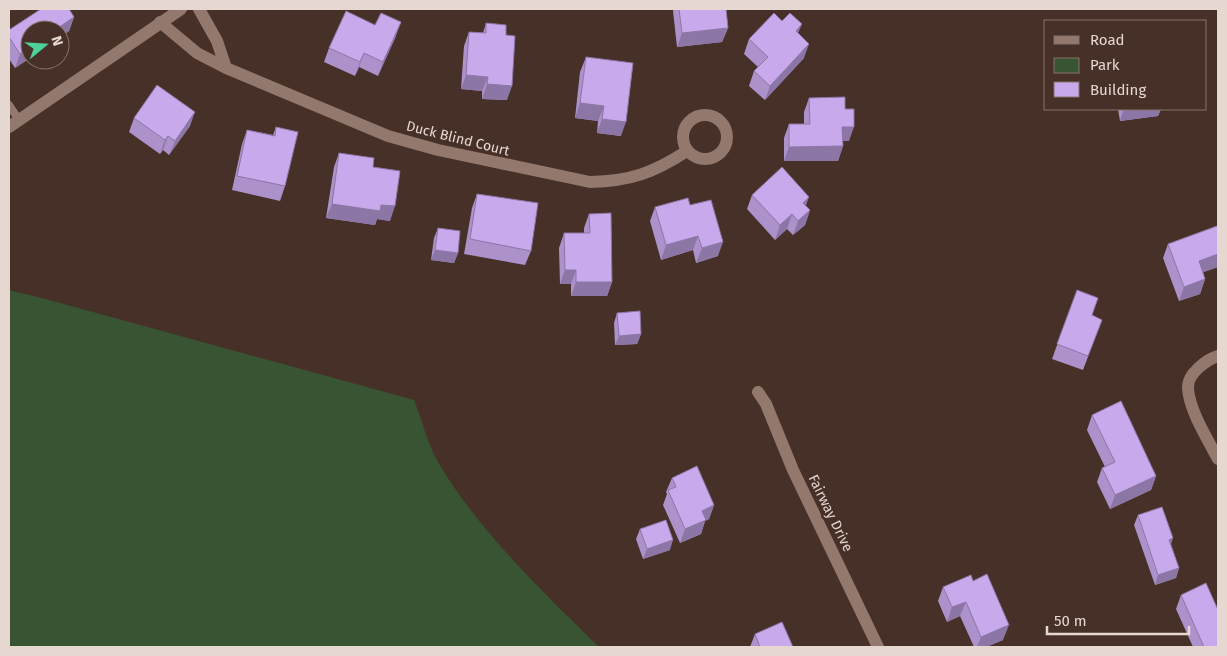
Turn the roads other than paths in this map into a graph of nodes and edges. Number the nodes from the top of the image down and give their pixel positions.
1 (181, 9) edge
2 (199, 9) edge
3 (160, 22) junction
4 (226, 68) junction
5 (9, 105) edge
6 (14, 124) edge
7 (687, 151) dead end
8 (1218, 356) edge
9 (758, 392) dead end
10 (1218, 459) edge
11 (878, 647) edge

1 - 3 street
2 - 4 street
3 - 4 street, Duck Blind Court
3 - 6 street
4 - 7 street, Duck Blind Court
5 - 6 lane
8 - 10 street
9 - 11 street, Fairway Drive

